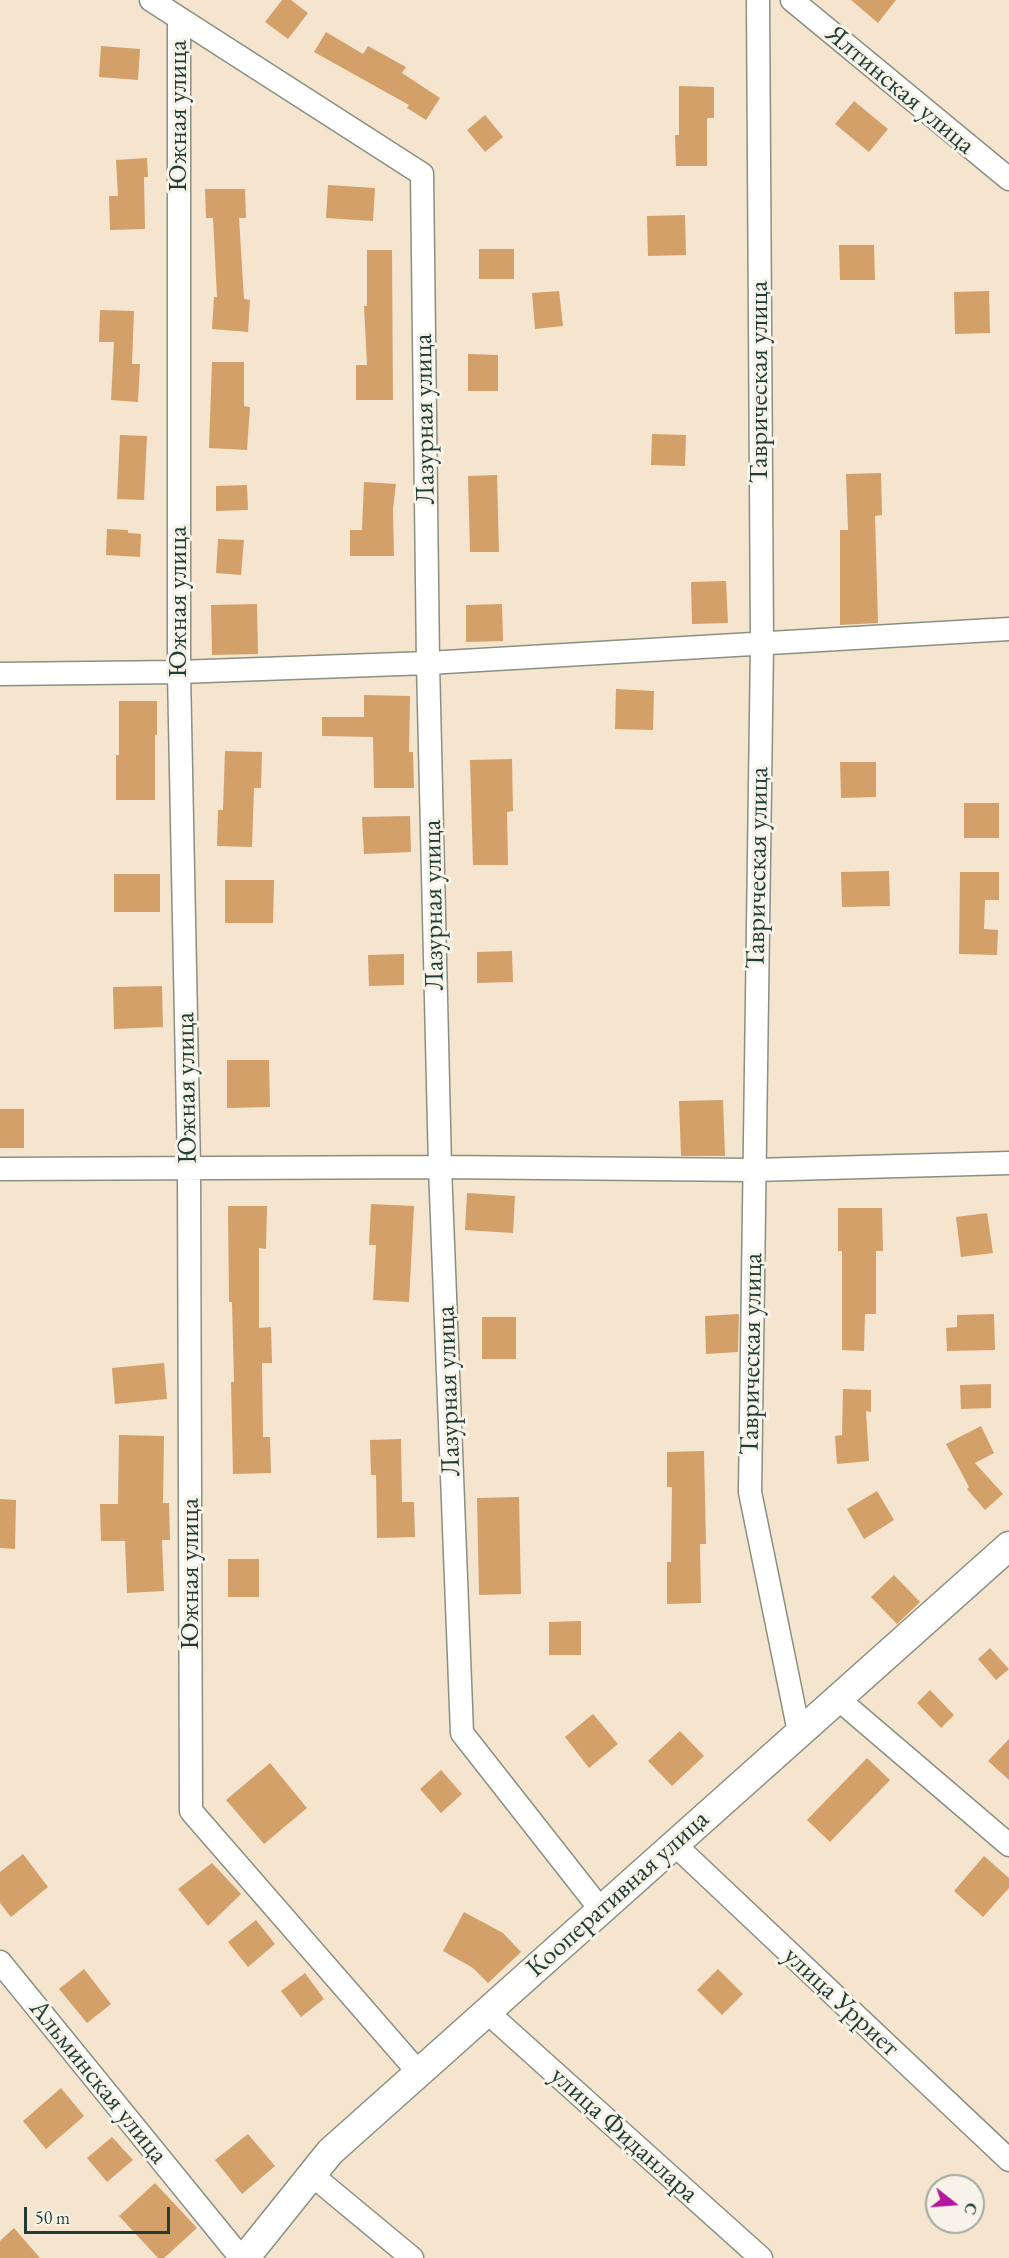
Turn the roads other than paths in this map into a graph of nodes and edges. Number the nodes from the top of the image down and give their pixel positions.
1 (151, 0) edge
2 (758, 0) edge
3 (792, 0) edge
4 (179, 19) junction
5 (1009, 179) edge
6 (1009, 629) edge
7 (762, 644) junction
8 (428, 663) junction
9 (179, 672) junction
10 (0, 674) edge
11 (1009, 1163) edge
12 (440, 1167) junction
13 (189, 1168) junction
14 (0, 1169) edge
15 (754, 1170) junction
16 (1009, 1546) edge
17 (837, 1698) junction
18 (799, 1732) junction
19 (674, 1844) junction
20 (1009, 1845) edge
21 (601, 1910) junction
22 (0, 1962) edge
23 (487, 2012) junction
24 (419, 2073) junction
25 (1009, 2160) edge
26 (312, 2175) junction
27 (243, 2258) edge
28 (412, 2258) edge
29 (761, 2258) edge

1 - 4 street, Лазурная улица
2 - 7 street, Таврическая улица
3 - 5 street, Ялтинская улица
4 - 8 street, Лазурная улица
4 - 9 street, Южная улица
6 - 7 street
7 - 8 street
7 - 15 street, Таврическая улица
8 - 9 street
8 - 12 street, Лазурная улица
9 - 10 street
9 - 13 street, Южная улица
11 - 15 street
12 - 13 street
12 - 15 street
12 - 21 street, Лазурная улица
13 - 14 street
13 - 24 street, Южная улица
15 - 18 street, Таврическая улица
16 - 17 street, Кооперативная улица
17 - 18 street, Кооперативная улица
17 - 20 street
18 - 19 street, Кооперативная улица
19 - 21 street, Кооперативная улица
19 - 25 street, улица Урриет
21 - 23 street, Кооперативная улица
22 - 27 street, Альминская улица
23 - 24 street, Кооперативная улица
23 - 29 street, улица Фиданлара
24 - 26 street, Кооперативная улица
26 - 27 street, Кооперативная улица
26 - 28 street

